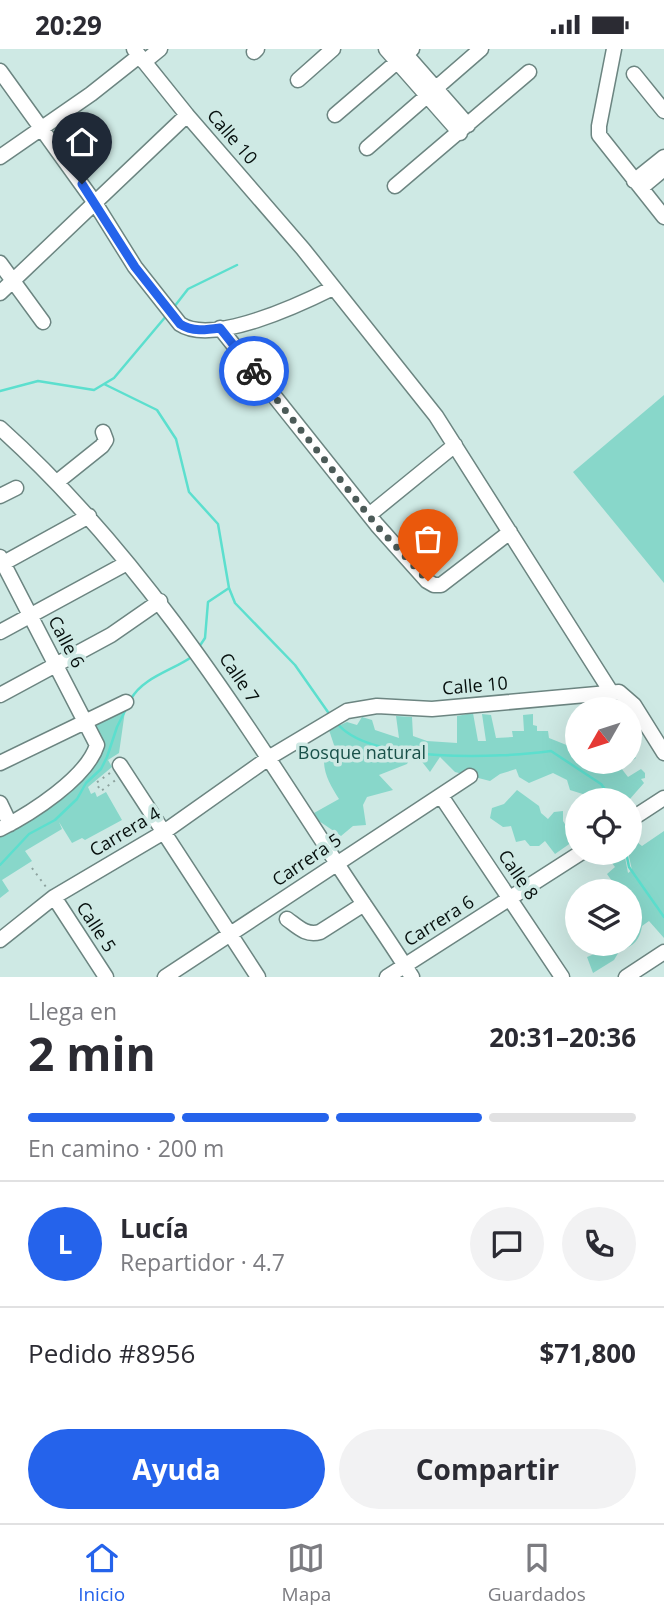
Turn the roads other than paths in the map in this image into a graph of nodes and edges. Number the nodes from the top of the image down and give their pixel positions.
1 (160, 49) edge
2 (333, 49) edge
3 (386, 49) edge
4 (481, 49) edge
5 (614, 49) edge
6 (404, 54) edge
7 (139, 56) edge
8 (0, 71) edge
9 (529, 72) dead end
10 (634, 74) dead end
11 (298, 80) dead end
12 (431, 92) junction
13 (664, 111) edge
14 (187, 115) junction
15 (335, 115) dead end
16 (42, 128) junction
17 (464, 129) junction
18 (367, 148) dead end
19 (0, 157) edge
20 (664, 157) edge
21 (655, 172) edge
22 (638, 185) junction
23 (395, 186) dead end
24 (664, 190) edge
25 (95, 203) junction
26 (664, 217) edge
27 (0, 263) edge
28 (13, 280) junction
29 (333, 288) junction
30 (0, 293) edge
31 (43, 323) dead end
32 (220, 328) junction
33 (0, 428) edge
34 (103, 432) dead end
35 (455, 445) junction
36 (57, 482) junction
37 (16, 488) dead end
38 (0, 496) edge
39 (369, 515) junction
40 (89, 516) junction
41 (510, 532) junction
42 (1, 562) edge
43 (127, 563) junction
44 (160, 601) junction
45 (31, 617) junction
46 (0, 632) edge
47 (56, 665) junction
48 (611, 692) junction
49 (0, 695) edge
50 (126, 702) dead end
51 (84, 721) junction
52 (664, 753) edge
53 (270, 757) junction
54 (0, 763) edge
55 (119, 770) road end
56 (470, 776) dead end
57 (441, 796) junction
58 (664, 798) edge
59 (0, 803) edge
60 (642, 812) edge
61 (5, 827) edge
62 (164, 832) junction
63 (336, 863) junction
64 (565, 863) edge
65 (54, 897) junction
66 (512, 899) junction
67 (364, 904) junction
68 (287, 919) dead end
69 (230, 935) junction
70 (0, 940) edge
71 (664, 952) edge
72 (408, 971) edge
73 (106, 977) edge
74 (165, 977) edge
75 (258, 977) edge
76 (387, 977) edge
77 (562, 977) edge
78 (626, 977) edge

1 - 7 street
2 - 11 street
3 - 6 street
4 - 12 street
5 - 22 street
6 - 12 street
6 - 15 street
7 - 14 street, Calle 10
7 - 16 street
8 - 16 street
9 - 17 street
10 - 13 street
12 - 17 street
12 - 18 street
14 - 25 street
14 - 29 street, Calle 10
16 - 19 street
16 - 25 street
17 - 23 street
20 - 21 street
21 - 22 street
21 - 24 street
22 - 26 street
25 - 28 street
25 - 32 street
27 - 28 street
28 - 30 street
28 - 31 street
29 - 32 street
29 - 35 street, Calle 10
32 - 39 street
33 - 36 street, Calle 7
34 - 36 street
35 - 39 street
35 - 41 street, Calle 10
36 - 40 street, Calle 7
37 - 38 street
39 - 41 street
40 - 42 street
40 - 43 street, Calle 7
41 - 48 street, Calle 10
42 - 45 street, Calle 6
43 - 44 street, Calle 7
43 - 45 street
44 - 47 street
44 - 53 street, Calle 7
45 - 46 street
45 - 47 street, Calle 6
47 - 49 street
47 - 51 street, Calle 6
48 - 52 street
48 - 53 street, Calle 10
50 - 51 street
51 - 54 street
51 - 61 street, Calle 6
53 - 62 street, Carrera 4
53 - 63 street, Calle 7
55 - 62 street
56 - 57 street, Carrera 5
57 - 63 street, Carrera 5
57 - 66 street, Calle 8
58 - 60 street
59 - 61 street
62 - 65 street, Carrera 4
62 - 69 street
63 - 67 street, Calle 7
63 - 69 street, Carrera 5
64 - 66 street, Carrera 6
65 - 70 street, Carrera 4
65 - 73 street, Calle 5
66 - 72 street, Carrera 6
66 - 77 street, Calle 8
67 - 68 street
67 - 72 street, Calle 7
69 - 74 street, Carrera 5
69 - 75 street
71 - 78 street
72 - 76 street, Carrera 6

